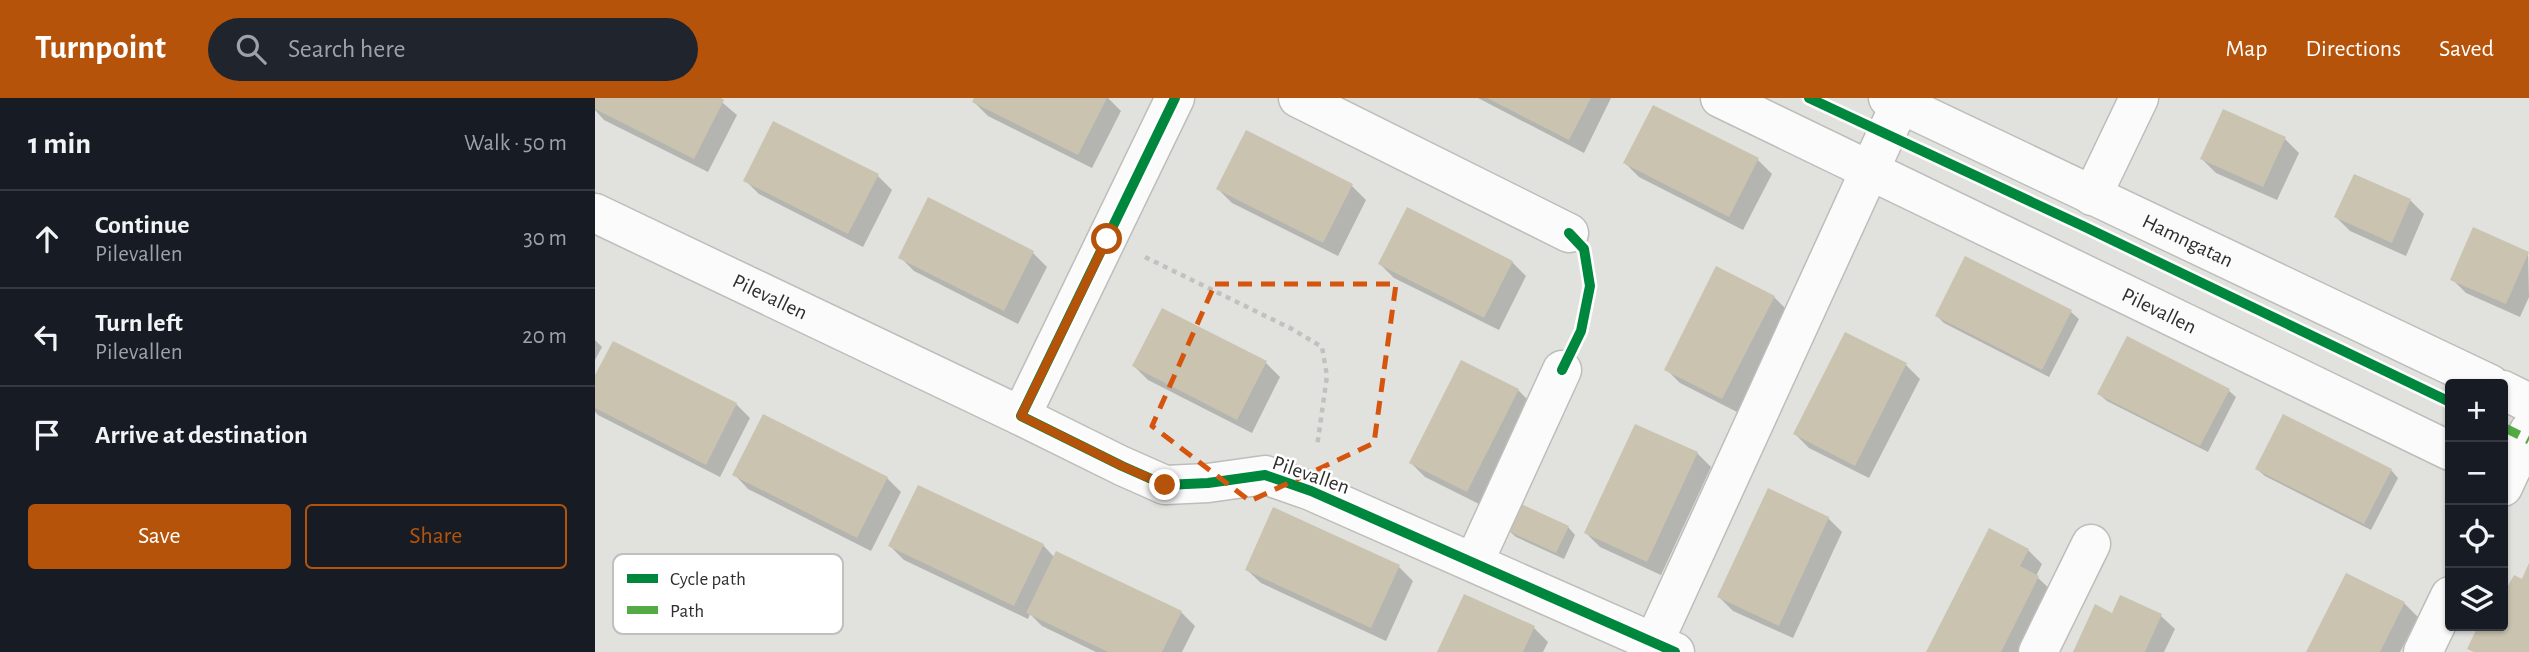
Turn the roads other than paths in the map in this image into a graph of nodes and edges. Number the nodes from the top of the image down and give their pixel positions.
1 (1175, 98) edge
2 (1298, 98) edge
3 (1720, 98) edge
4 (2139, 98) edge
5 (1894, 101) edge
6 (1869, 170) junction
7 (2092, 196) junction
8 (595, 213) edge
9 (1569, 233) dead end
10 (1562, 370) dead end
11 (2479, 379) edge
12 (2508, 392) edge
13 (2529, 403) edge
14 (1021, 416) junction
15 (2529, 430) edge
16 (2445, 449) edge
17 (2510, 483) edge
18 (2091, 544) dead end
19 (1474, 562) junction
20 (2445, 606) edge
21 (1665, 647) edge
22 (2038, 652) edge
23 (2423, 652) edge

1 - 14 street
2 - 9 street
3 - 6 street, Pilevallen
4 - 7 street
5 - 6 street, Pilevallen
5 - 7 street, Hamngatan
6 - 16 street, Pilevallen
6 - 21 street, Pilevallen
7 - 11 street, Hamngatan
8 - 14 street, Pilevallen
10 - 19 street
12 - 13 street
14 - 19 street, Pilevallen
15 - 17 street
18 - 22 street
19 - 21 street, Pilevallen
20 - 23 street

